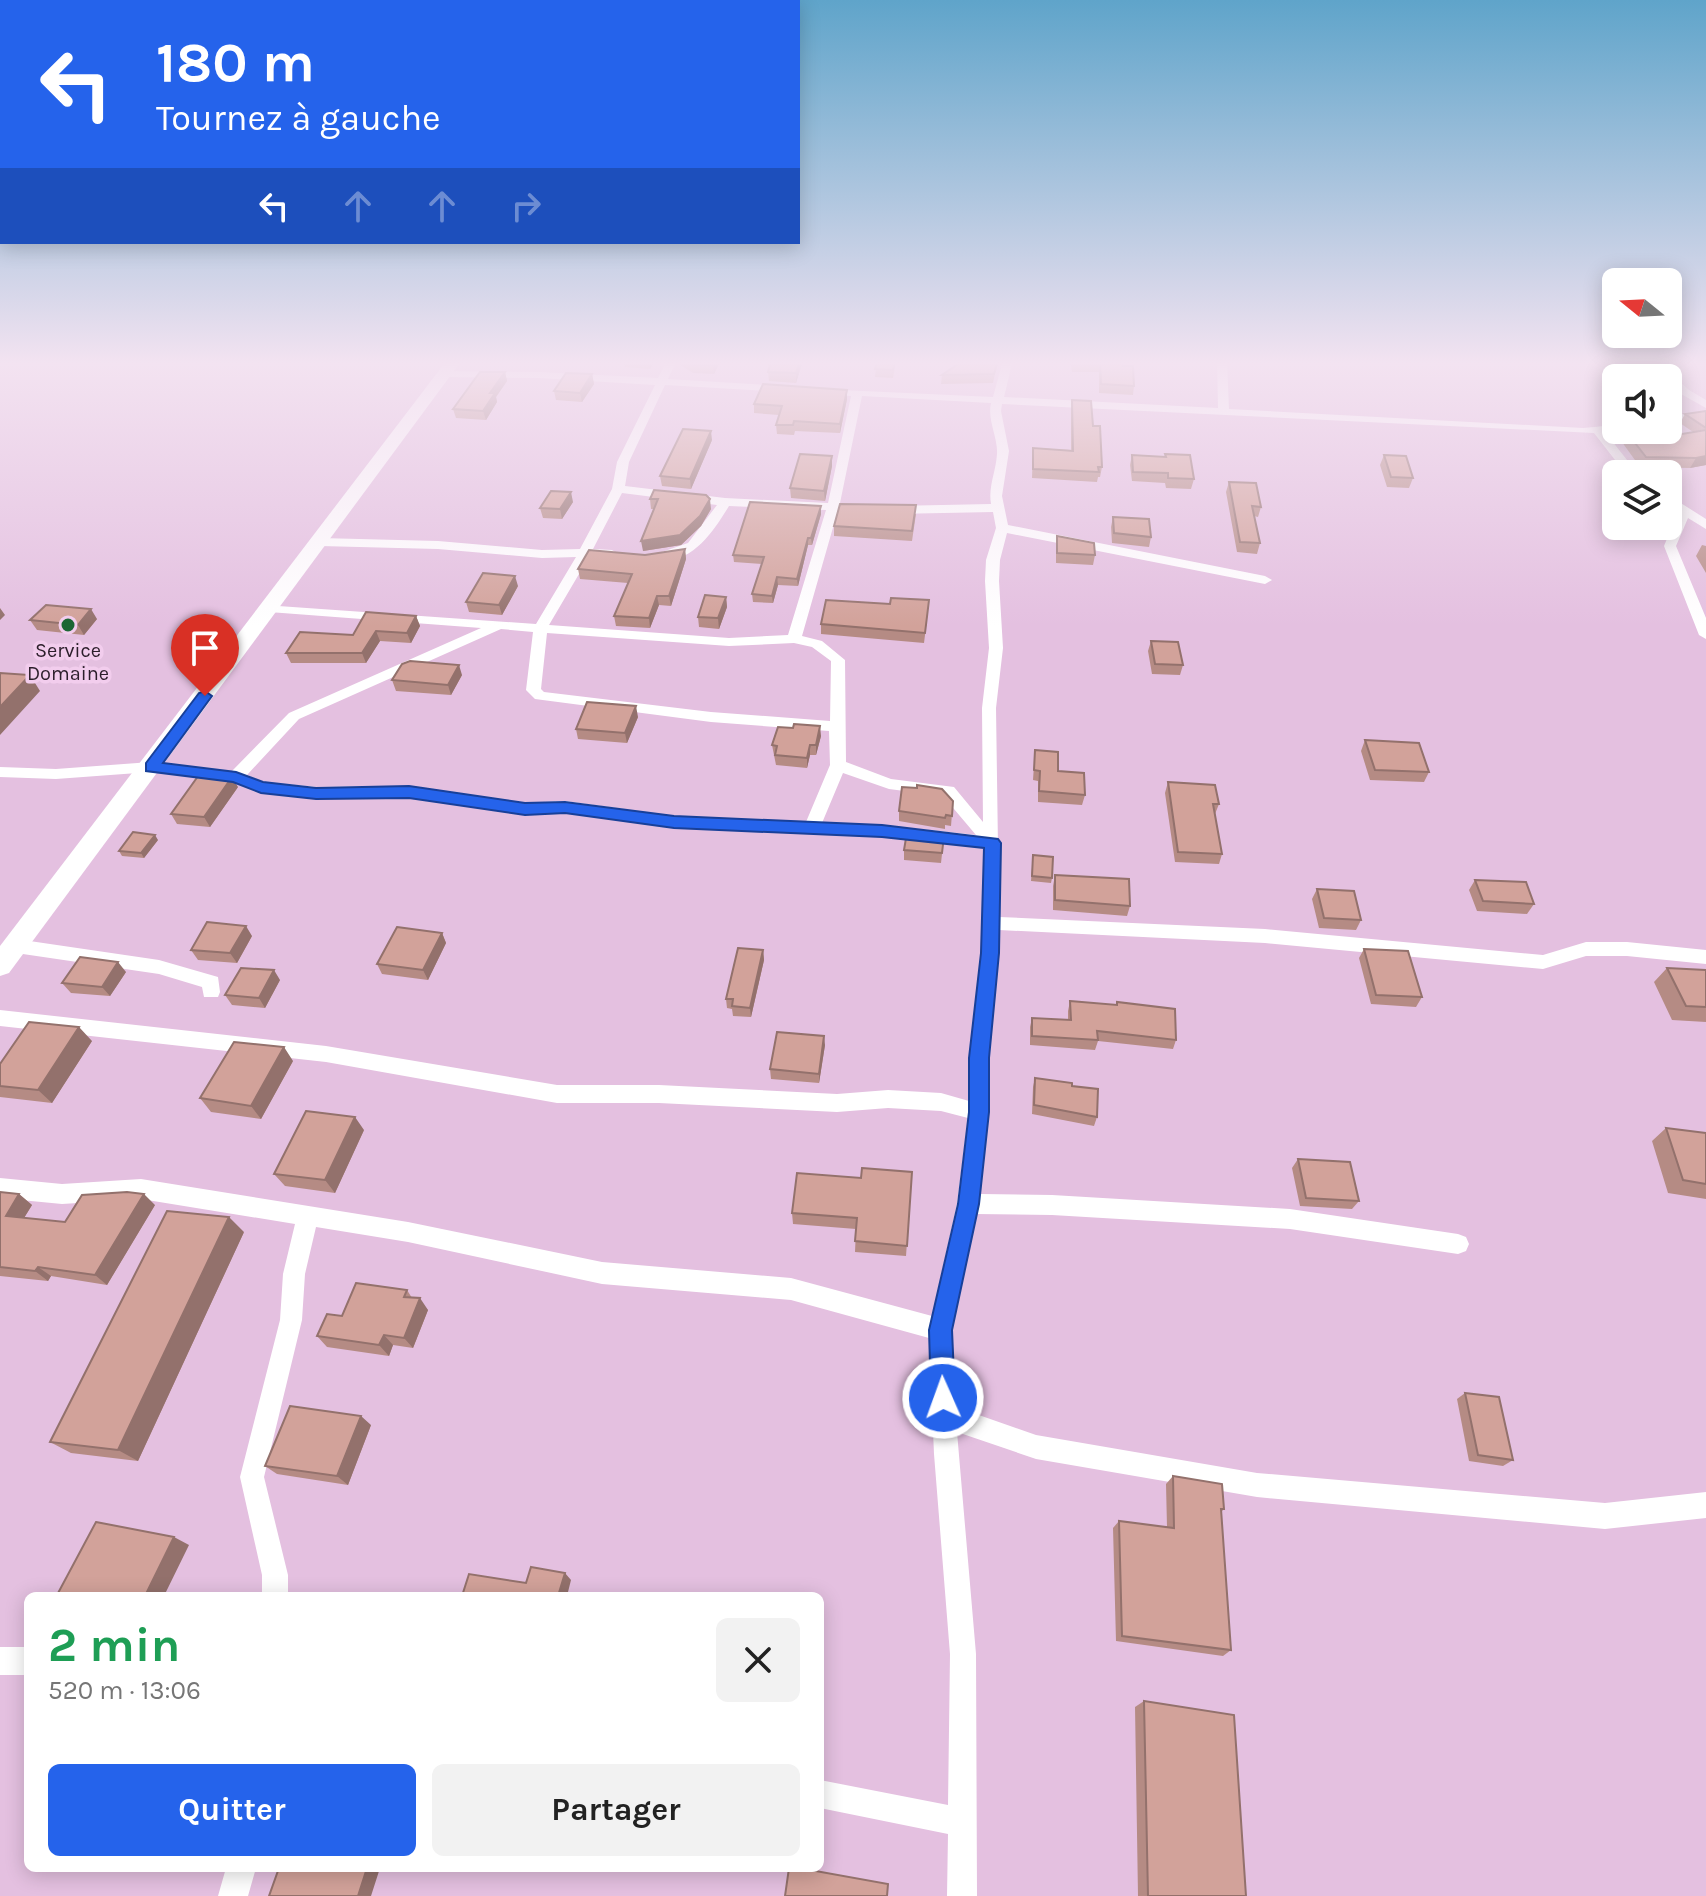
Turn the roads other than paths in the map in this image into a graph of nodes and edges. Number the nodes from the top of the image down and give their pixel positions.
1 (389, 448) edge
2 (629, 448) edge
3 (845, 448) edge
4 (1002, 448) edge
5 (618, 489) junction
6 (725, 502) junction
7 (833, 506) junction
8 (861, 508) edge
9 (876, 509) edge
10 (1682, 509) edge
11 (1685, 511) junction
12 (1000, 518) junction
13 (1706, 525) edge
14 (320, 542) junction
15 (585, 553) junction
16 (633, 555) edge
17 (649, 556) edge
18 (1265, 580) dead end
19 (269, 608) junction
20 (502, 624) junction
21 (541, 627) junction
22 (1706, 635) edge
23 (794, 639) junction
24 (837, 727) junction
25 (838, 765) junction
26 (151, 767) junction
27 (0, 772) edge
28 (236, 777) junction
29 (812, 827) junction
30 (992, 843) junction
31 (990, 923) junction
32 (16, 946) junction
33 (1706, 957) edge
34 (0, 966) edge
35 (211, 992) dead end
36 (0, 1018) edge
37 (979, 1112) junction
38 (0, 1188) edge
39 (968, 1204) junction
40 (308, 1216) junction
41 (1458, 1244) dead end
42 (940, 1330) junction
43 (944, 1415) junction
44 (1706, 1505) edge
45 (275, 1592) edge
46 (0, 1661) edge
47 (24, 1661) edge
48 (824, 1795) edge
49 (963, 1822) junction
50 (240, 1872) edge
51 (233, 1896) edge
52 (962, 1896) edge

1 - 14 street
2 - 5 street
3 - 7 street
4 - 12 street
5 - 6 street
5 - 15 street
6 - 7 street
6 - 17 street
7 - 8 street
7 - 23 street
9 - 12 street
10 - 11 street
11 - 13 street
11 - 22 street
12 - 18 street
12 - 30 street
14 - 15 street
14 - 19 street
15 - 16 street
15 - 21 street
19 - 20 street
19 - 26 street
20 - 21 street
20 - 28 street
21 - 23 street
21 - 24 street
23 - 24 street
24 - 25 street
25 - 29 street
25 - 30 street
26 - 27 street
26 - 28 street
26 - 32 street
28 - 29 street
29 - 30 street
30 - 31 street
31 - 33 street
31 - 37 street
32 - 34 street
32 - 35 street
36 - 37 street
37 - 39 street
38 - 40 street
39 - 41 street
39 - 42 street
40 - 42 street
40 - 45 street
42 - 43 street
43 - 44 street
43 - 49 street
46 - 47 street
48 - 49 street
49 - 52 street
50 - 51 street

